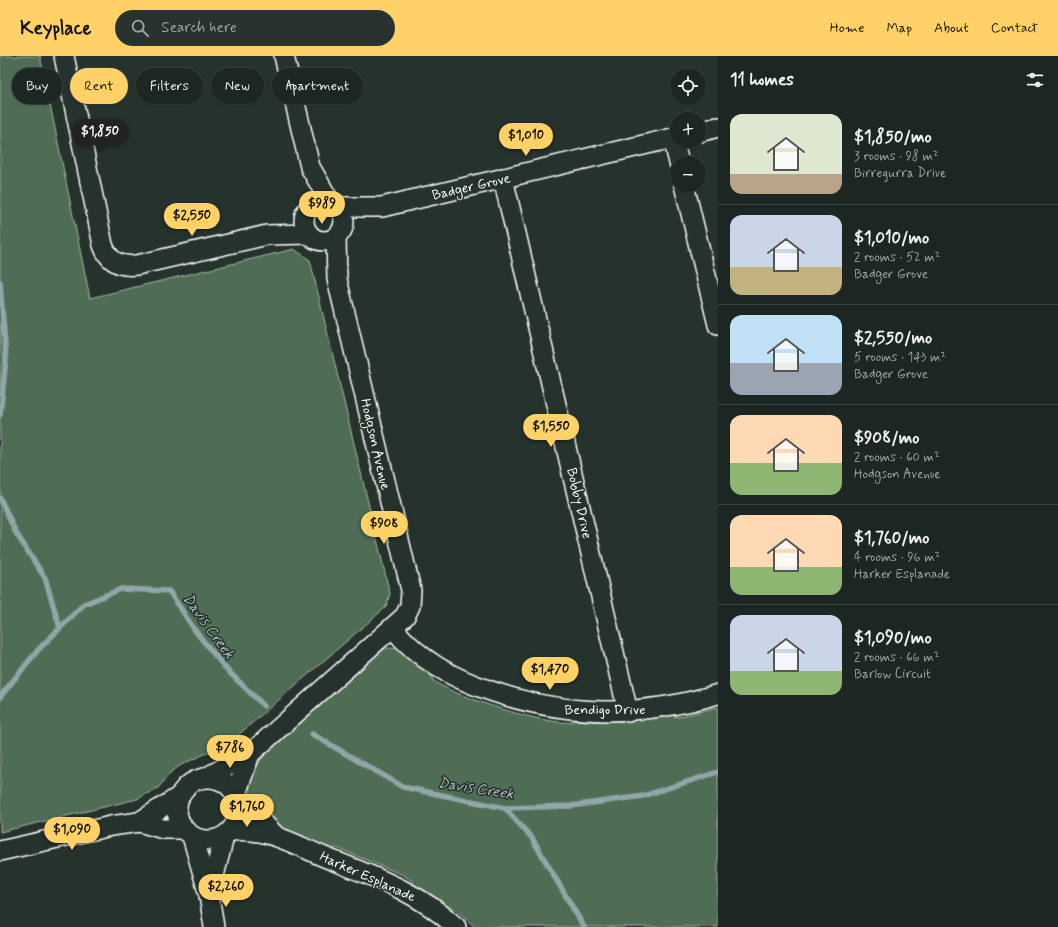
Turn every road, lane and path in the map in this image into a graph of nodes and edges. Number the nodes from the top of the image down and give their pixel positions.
1 (64, 56) edge
2 (284, 56) edge
3 (718, 127) edge
4 (706, 130) edge
5 (670, 139) edge
6 (310, 167) junction
7 (503, 178) junction
8 (686, 192) edge
9 (334, 204) junction
10 (382, 206) junction
11 (307, 210) junction
12 (339, 232) junction
13 (267, 235) junction
14 (311, 236) junction
15 (337, 279) junction
16 (718, 325) edge
17 (393, 628) junction
18 (718, 694) edge
19 (628, 712) junction
20 (250, 754) junction
21 (207, 778) junction
22 (180, 796) junction
23 (238, 797) junction
24 (138, 822) junction
25 (188, 833) junction
26 (228, 834) junction
27 (274, 834) junction
28 (0, 851) edge
29 (209, 895) junction
30 (214, 927) edge
31 (456, 927) edge

1 - 13 street
2 - 6 street
3 - 4 street
5 - 7 street, Badger Grove
6 - 9 street
6 - 11 street
7 - 10 street, Badger Grove
7 - 19 street, Bobby Drive
8 - 16 street
9 - 10 street, Badger Grove
9 - 11 street
9 - 12 street
10 - 12 street, Badger Grove
11 - 13 street
11 - 14 street
12 - 14 street
12 - 15 street, Hodgson Avenue
13 - 14 street
14 - 15 street, Hodgson Avenue
15 - 17 street, Hodgson Avenue
17 - 19 street, Bendigo Drive
17 - 20 street, Hodgson Avenue
18 - 19 street, Bendigo Drive
20 - 21 street, Hodgson Avenue
20 - 23 street, Hodgson Avenue
21 - 22 street
21 - 23 street
22 - 24 street
22 - 25 street
23 - 26 street
23 - 27 street, Harker Esplanade
24 - 25 street
24 - 28 street
25 - 26 street
25 - 29 street
26 - 27 street, Harker Esplanade
26 - 29 street
27 - 31 street, Harker Esplanade
29 - 30 street

